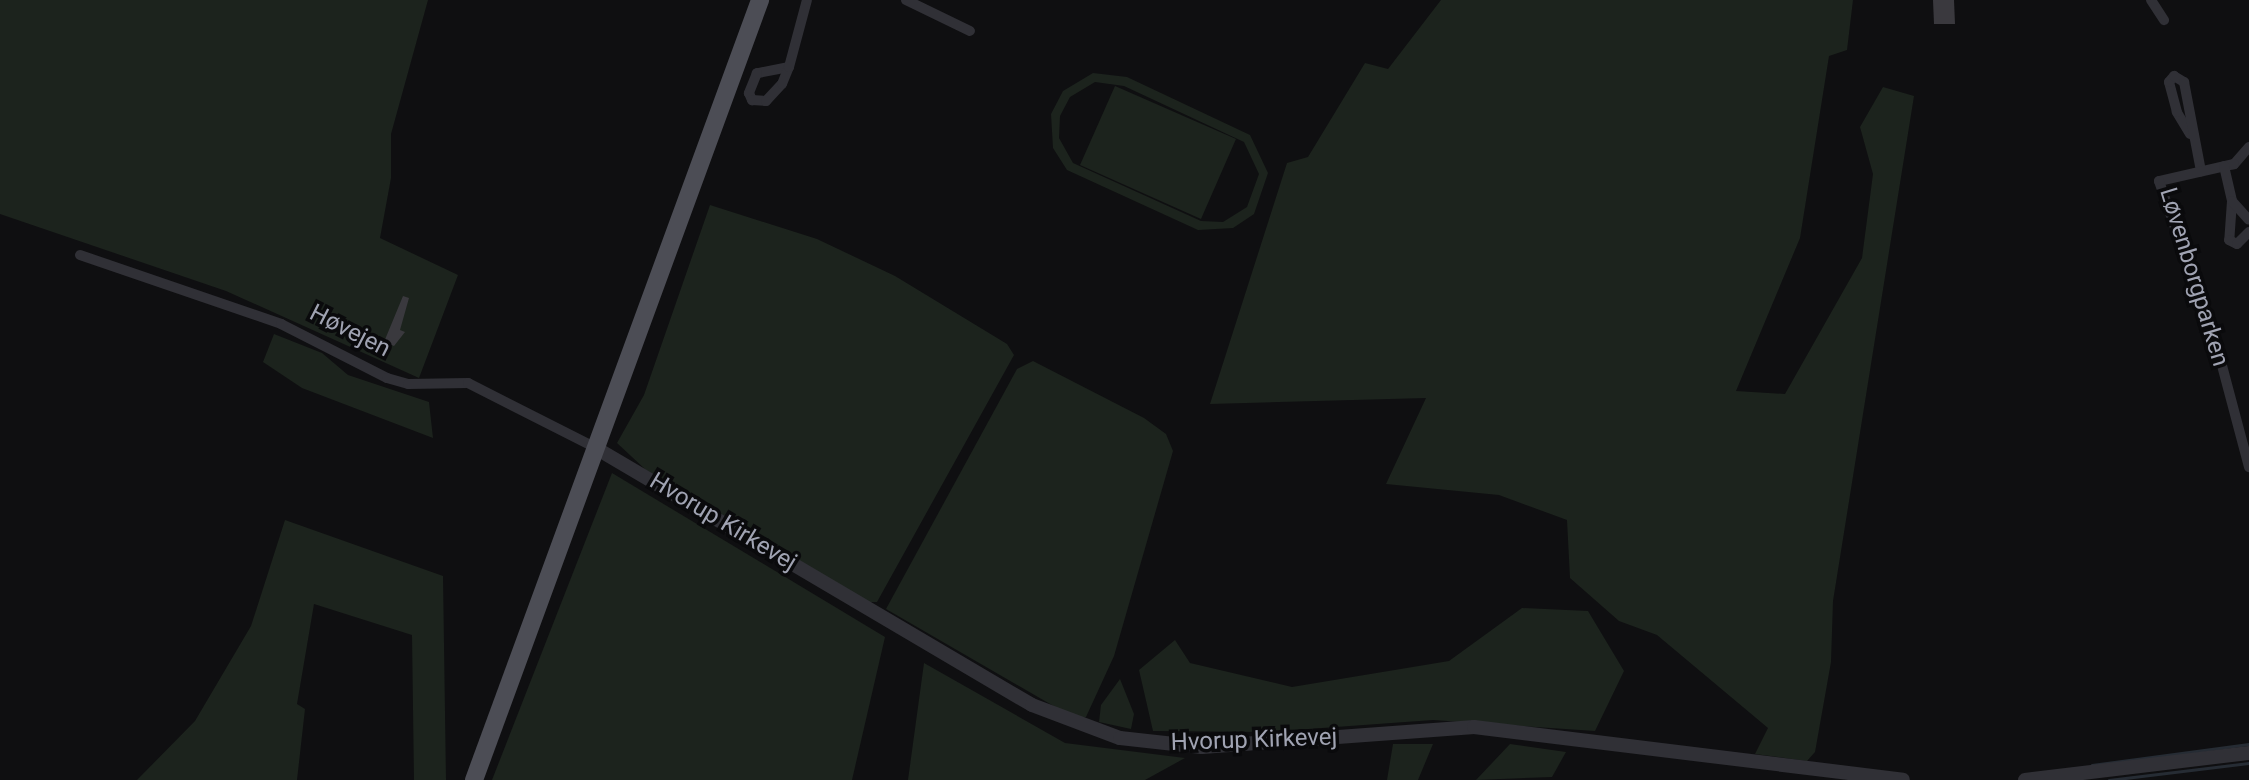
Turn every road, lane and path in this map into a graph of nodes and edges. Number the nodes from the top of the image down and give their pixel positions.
1 (760, 0) edge
2 (807, 0) edge
3 (906, 0) edge
4 (2151, 0) edge
5 (2164, 20) dead end
6 (970, 31) dead end
7 (789, 67) dead end
8 (2190, 134) junction
9 (2249, 148) edge
10 (2224, 166) junction
11 (2201, 171) junction
12 (2232, 201) junction
13 (2249, 220) edge
14 (2249, 232) edge
15 (80, 255) dead end
16 (594, 447) junction
17 (2247, 452) edge
18 (2249, 467) edge
19 (507, 681) junction
20 (2249, 753) edge
21 (465, 780) edge
22 (474, 780) edge
23 (1903, 780) edge
24 (2025, 780) edge

1 - 16 main road
2 - 7 street
3 - 6 street
4 - 5 street
8 - 8 street, Løvenborgparken
8 - 11 street, Løvenborgparken
9 - 10 street, Løvenborgparken
10 - 11 street, Løvenborgparken
10 - 12 street, Løvenborgparken
11 - 17 street, Løvenborgparken
12 - 13 street, Løvenborgparken
12 - 14 street, Løvenborgparken
15 - 16 street, Høvejen
16 - 19 main road
16 - 23 street, Hvorup Kirkevej
17 - 18 street, Løvenborgparken
19 - 21 main road
19 - 22 main road
20 - 24 street

